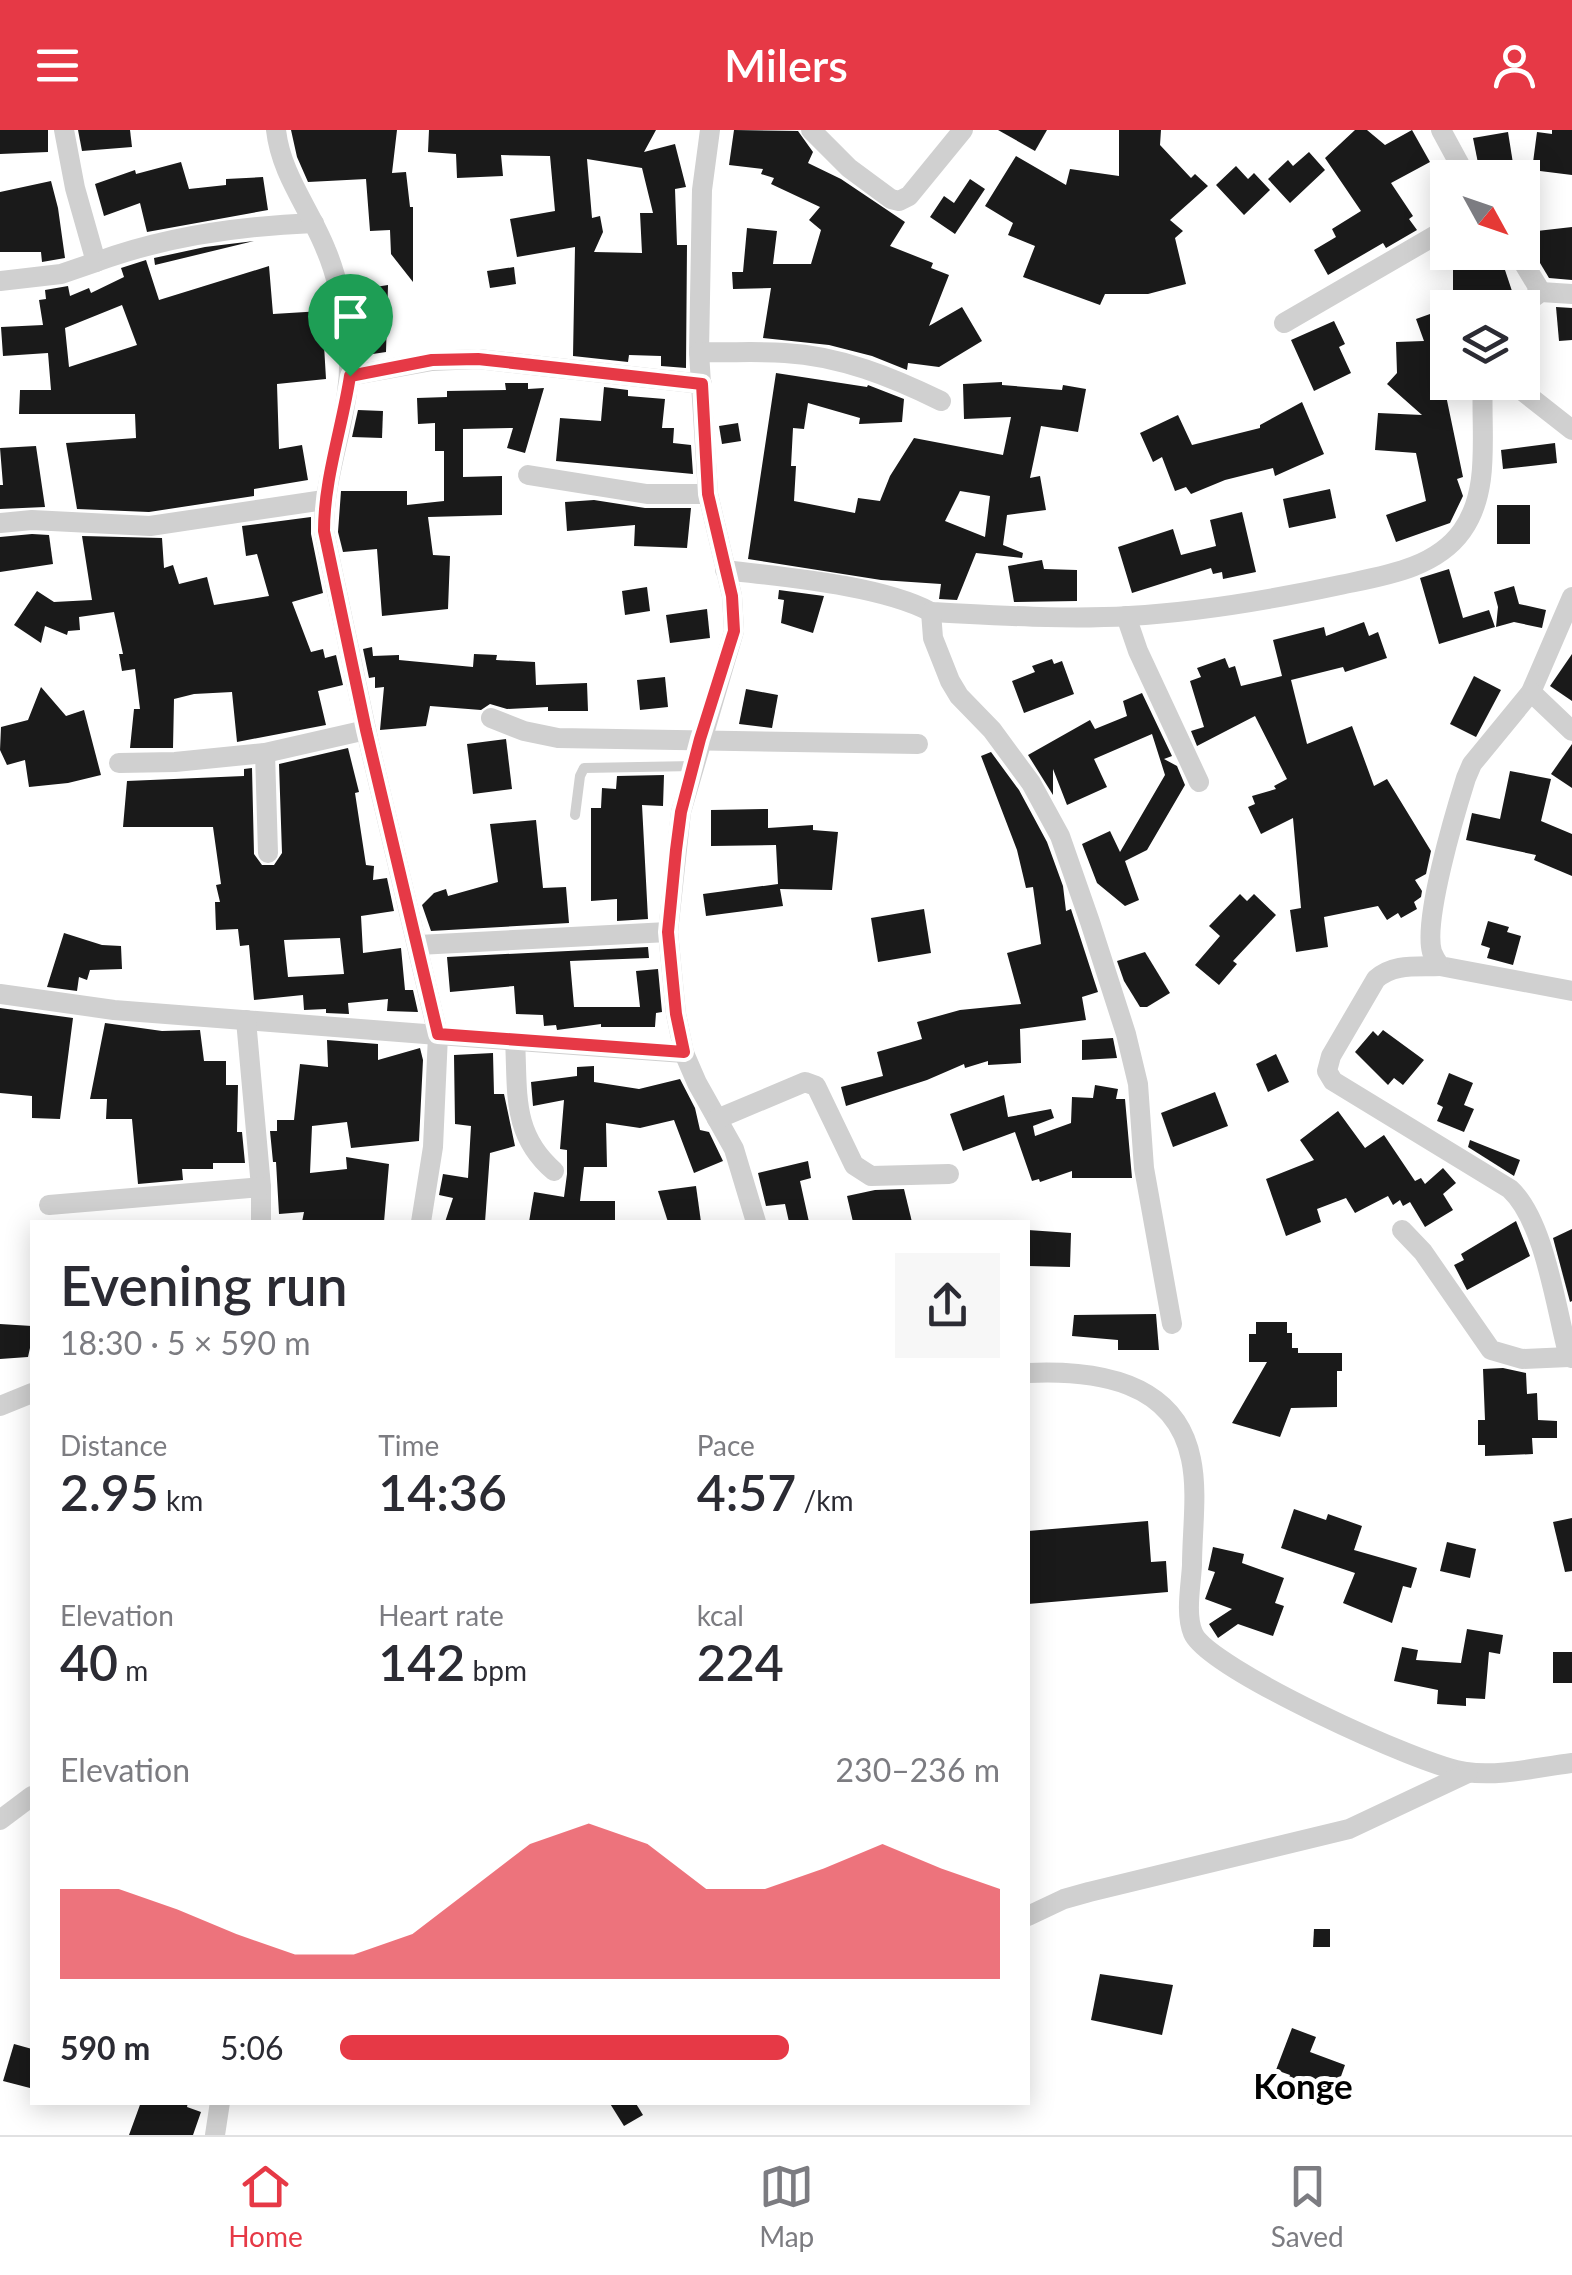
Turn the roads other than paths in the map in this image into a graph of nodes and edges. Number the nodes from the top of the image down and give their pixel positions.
1 (64, 130) edge
2 (276, 130) edge
3 (810, 130) edge
4 (963, 130) edge
5 (1441, 130) edge
6 (706, 132) edge
7 (1457, 160) edge
8 (314, 223) junction
9 (1430, 238) edge
10 (96, 262) junction
11 (1528, 270) edge
12 (0, 281) edge
13 (1541, 292) joint
14 (1572, 294) edge
15 (1284, 323) dead end
16 (699, 352) junction
17 (350, 376) junction
18 (702, 384) junction
19 (941, 400) dead end
20 (1482, 400) edge
21 (1534, 400) edge
22 (1572, 430) edge
23 (528, 474) dead end
24 (708, 494) junction
25 (324, 500) junction
26 (0, 523) edge
27 (725, 570) junction
28 (1572, 597) edge
29 (931, 612) junction
30 (1126, 616) junction
31 (1565, 636) edge
32 (1531, 692) junction
33 (491, 718) dead end
34 (366, 730) junction
35 (1572, 731) edge
36 (700, 739) junction
37 (918, 744) dead end
38 (265, 753) junction
39 (118, 763) dead end
40 (694, 766) junction
41 (1199, 782) dead end
42 (575, 814) dead end
43 (268, 852) dead end
44 (668, 932) junction
45 (418, 945) junction
46 (1440, 966) junction
47 (1572, 991) edge
48 (0, 994) edge
49 (246, 1020) junction
50 (438, 1034) junction
51 (515, 1040) junction
52 (684, 1052) junction
53 (717, 1119) junction
54 (554, 1171) dead end
55 (949, 1174) dead end
56 (261, 1186) junction
57 (49, 1205) dead end
58 (261, 1220) edge
59 (420, 1220) edge
60 (755, 1220) edge
61 (1402, 1230) dead end
62 (1172, 1324) dead end
63 (1570, 1358) edge
64 (1030, 1373) edge
65 (30, 1394) edge
66 (0, 1406) edge
67 (1572, 1763) edge
68 (1468, 1773) junction
69 (30, 1798) edge
70 (0, 1820) edge
71 (1030, 1915) edge
72 (220, 2105) edge
73 (215, 2135) edge

1 - 10 street
2 - 8 street
3 - 4 street
5 - 7 street
6 - 16 street
8 - 10 street
8 - 17 street
9 - 15 street
10 - 12 street
11 - 13 street
13 - 14 street
16 - 18 street
16 - 19 street
17 - 18 street
17 - 25 street
18 - 24 street
20 - 30 street
21 - 22 street
23 - 24 street
24 - 27 street
25 - 26 street
25 - 34 street
27 - 29 street
27 - 36 street
28 - 31 street
29 - 30 street
29 - 62 street
30 - 41 street
31 - 32 street
32 - 35 street
32 - 46 street
33 - 36 street
34 - 38 street
34 - 45 street
36 - 37 street
36 - 40 street
38 - 39 street
38 - 43 street
40 - 42 lane
40 - 44 street
44 - 45 street
44 - 52 street
45 - 50 street
46 - 47 street
46 - 63 street
48 - 49 street
49 - 50 street
49 - 56 street
50 - 51 street
50 - 59 street
51 - 52 street
51 - 54 street
52 - 53 street
53 - 55 street
53 - 60 street
56 - 57 street
56 - 58 street
61 - 63 street
64 - 68 street
65 - 66 street
67 - 68 street
68 - 71 street
69 - 70 street
72 - 73 street

